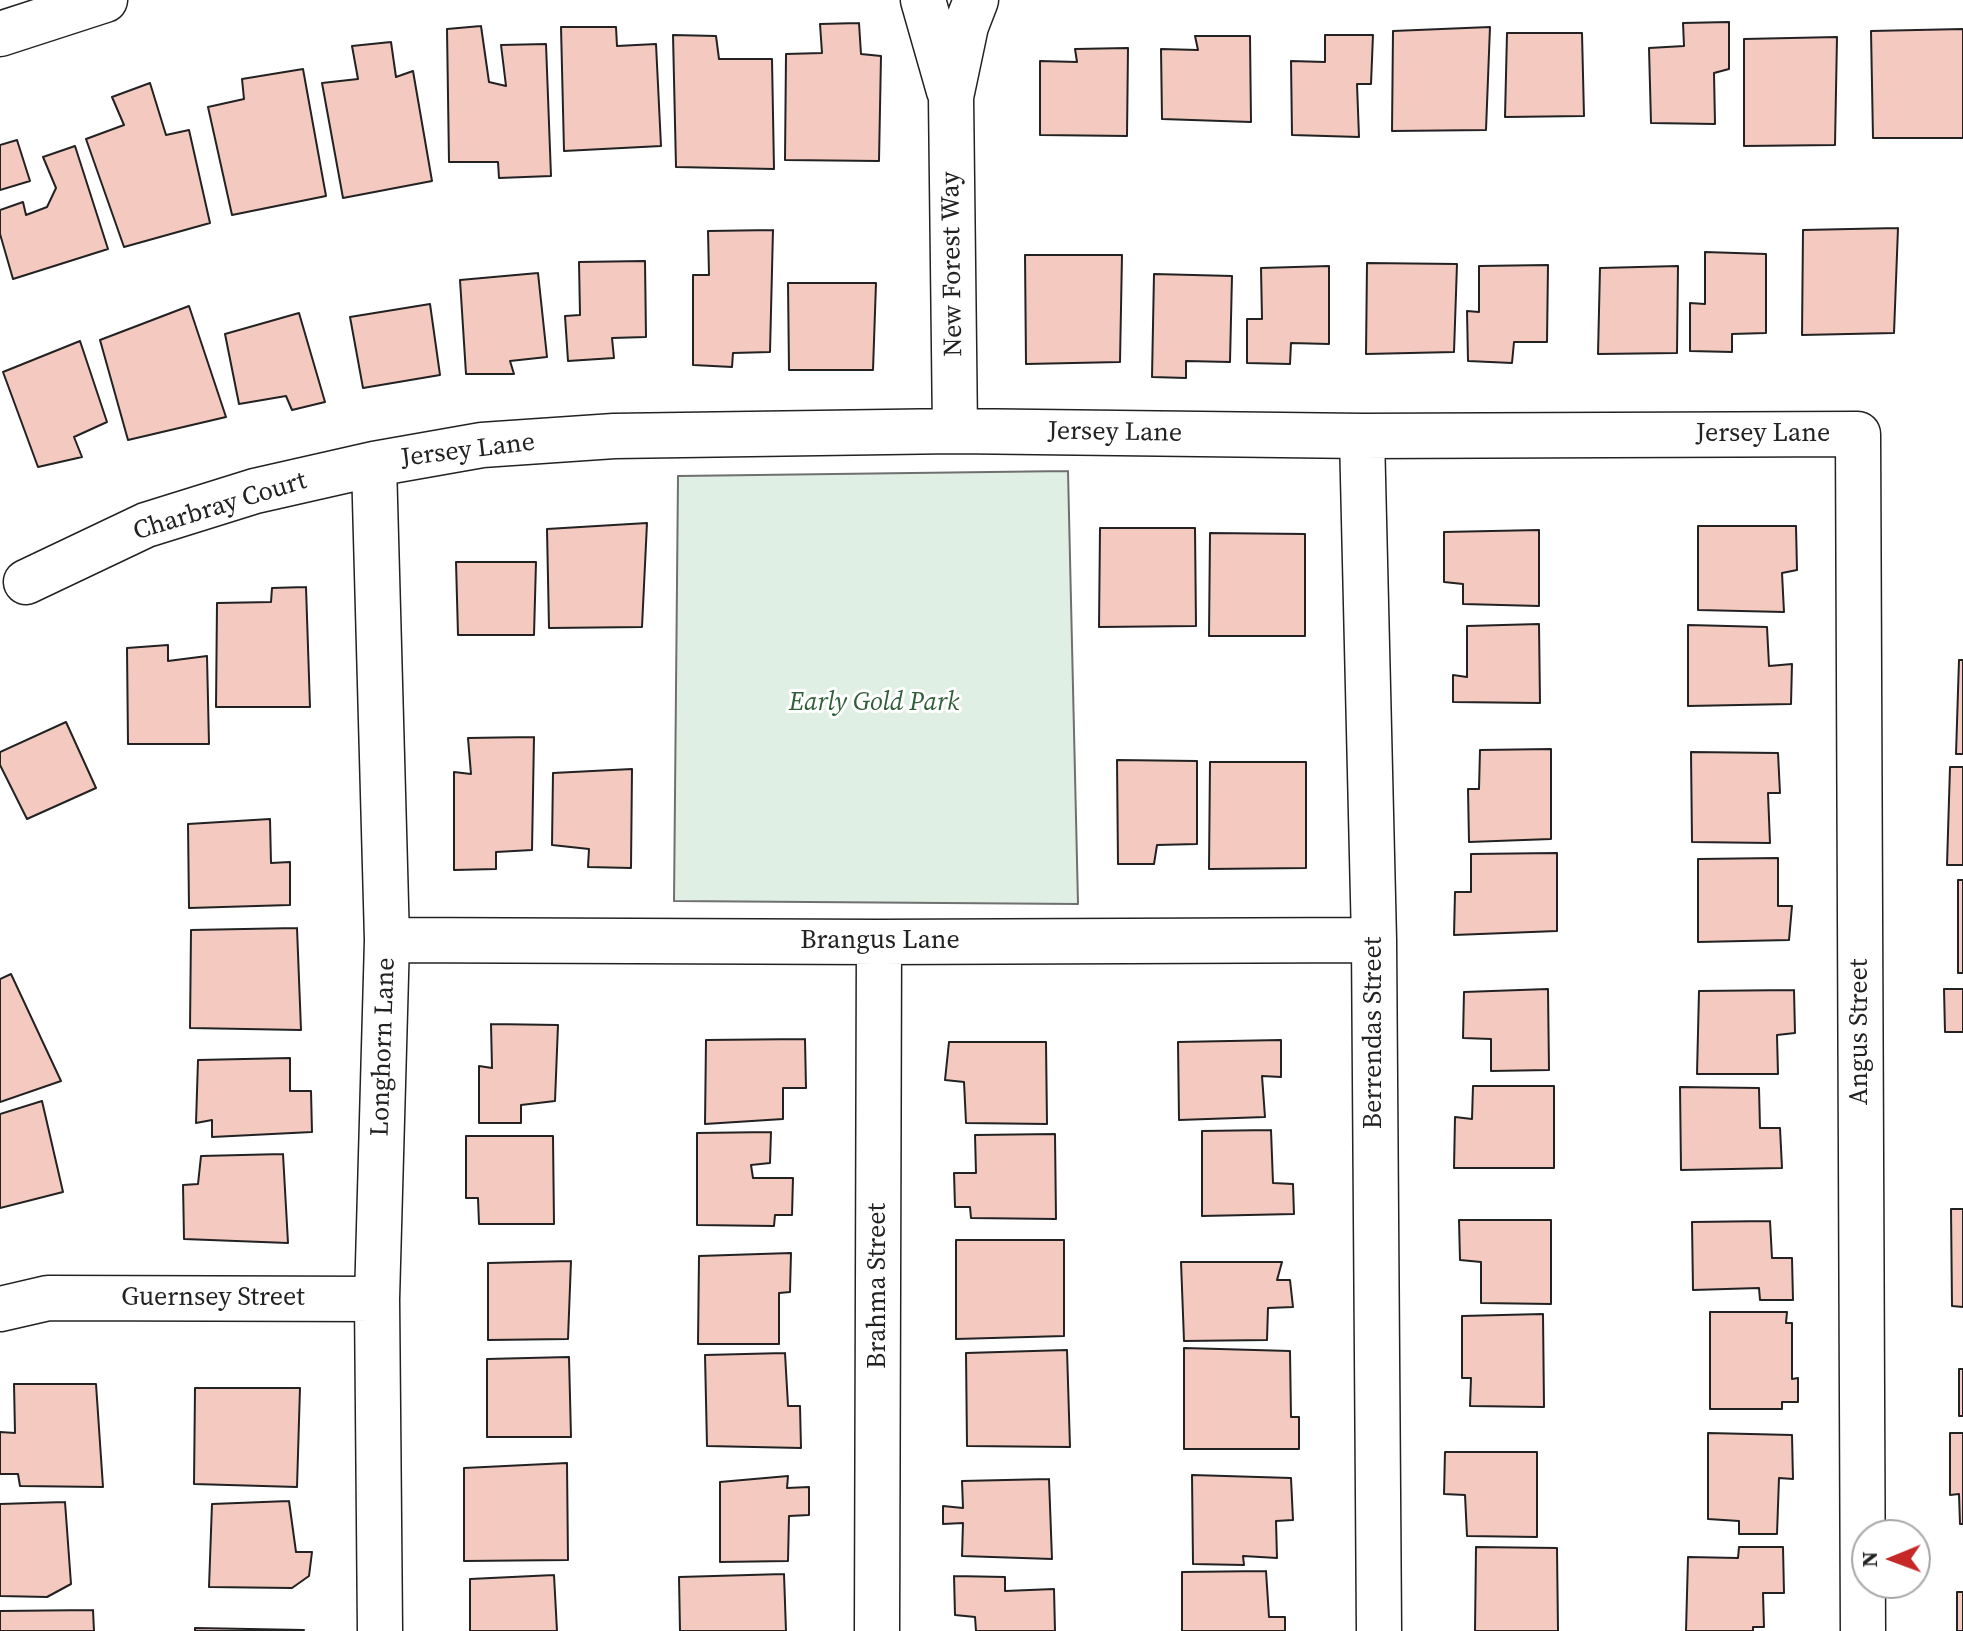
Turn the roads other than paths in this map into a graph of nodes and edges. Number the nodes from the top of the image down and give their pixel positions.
1 (105, 0) edge
2 (923, 0) edge
3 (976, 0) edge
4 (0, 34) edge
5 (951, 97) junction
6 (955, 431) junction
7 (1858, 434) joint
8 (1362, 436) junction
9 (374, 464) junction
10 (26, 582) dead end
11 (387, 940) junction
12 (1374, 940) junction
13 (879, 942) junction
14 (0, 1286) edge
15 (48, 1298) junction
16 (377, 1299) junction
17 (0, 1309) edge
18 (380, 1631) edge
19 (877, 1631) edge
20 (1379, 1631) edge
21 (1863, 1631) edge

1 - 4 street
2 - 5 street, New Forest Way
3 - 5 street, New Forest Way
5 - 6 street, New Forest Way
6 - 8 street, Jersey Lane
6 - 9 street, Jersey Lane
7 - 8 street, Jersey Lane
7 - 21 street, Angus Street
8 - 12 street, Berrendas Street
9 - 10 street, Charbray Court
9 - 11 street, Longhorn Lane
11 - 13 street, Brangus Lane
11 - 16 street, Longhorn Lane
12 - 13 street, Brangus Lane
12 - 20 street, Berrendas Street
13 - 19 street, Brahma Street
14 - 15 street, Guernsey Street
15 - 16 street, Guernsey Street
15 - 17 street, Guernsey Street
16 - 18 street, Longhorn Lane

